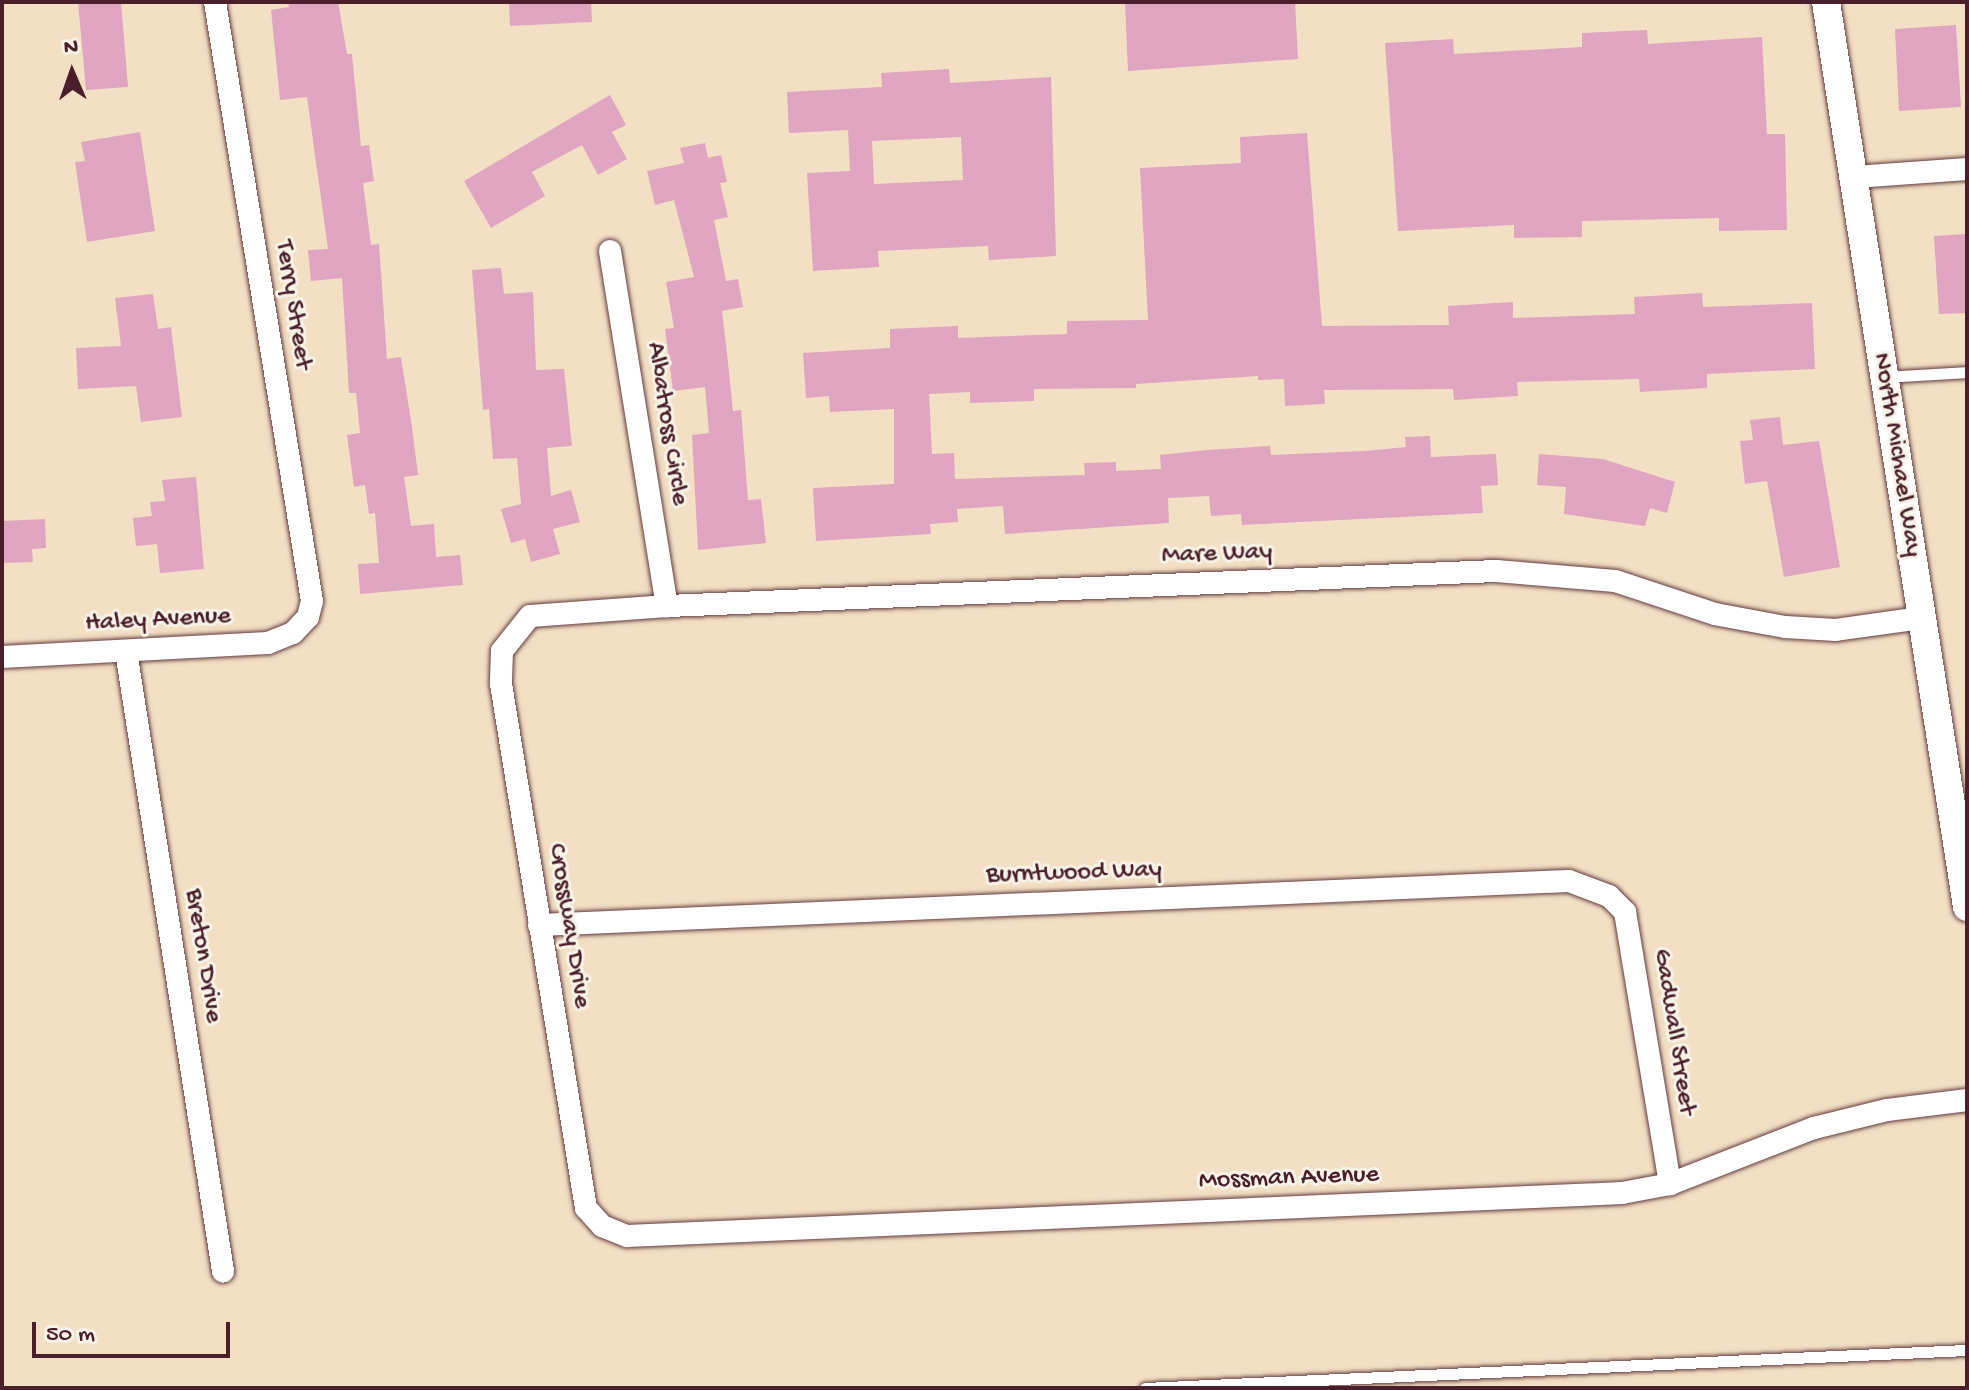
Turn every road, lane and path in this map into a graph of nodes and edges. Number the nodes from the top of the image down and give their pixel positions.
1 (215, 2) edge
2 (1826, 2) edge
3 (1967, 169) edge
4 (1855, 177) junction
5 (610, 251) dead end
6 (1967, 372) edge
7 (1885, 377) junction
8 (667, 606) junction
9 (308, 617) joint
10 (1921, 618) junction
11 (514, 630) joint
12 (126, 651) junction
13 (2, 657) edge
14 (1609, 896) joint
15 (1967, 907) edge
16 (539, 925) junction
17 (1967, 1100) edge
18 (1670, 1184) junction
19 (602, 1226) joint
20 (223, 1271) dead end
21 (1967, 1350) edge
22 (1193, 1387) edge
23 (1145, 1388) edge

1 - 9 street, Terry Street
2 - 4 street, North Michael Way
3 - 4 street
4 - 7 street, North Michael Way
5 - 8 street, Albatross Circle
6 - 7 lane
7 - 10 street, North Michael Way
8 - 10 street, Mare Way
8 - 11 street, Mare Way
9 - 12 street, Haley Avenue
10 - 15 street, North Michael Way
11 - 16 street, Crossway Drive
12 - 13 street, Haley Avenue
12 - 20 street, Breton Drive
14 - 16 street, Burntwood Way
14 - 18 street, Gadwall Street
16 - 19 street, Crossway Drive
17 - 18 street, Mossman Avenue
18 - 19 street, Mossman Avenue
21 - 22 lane
22 - 23 lane

